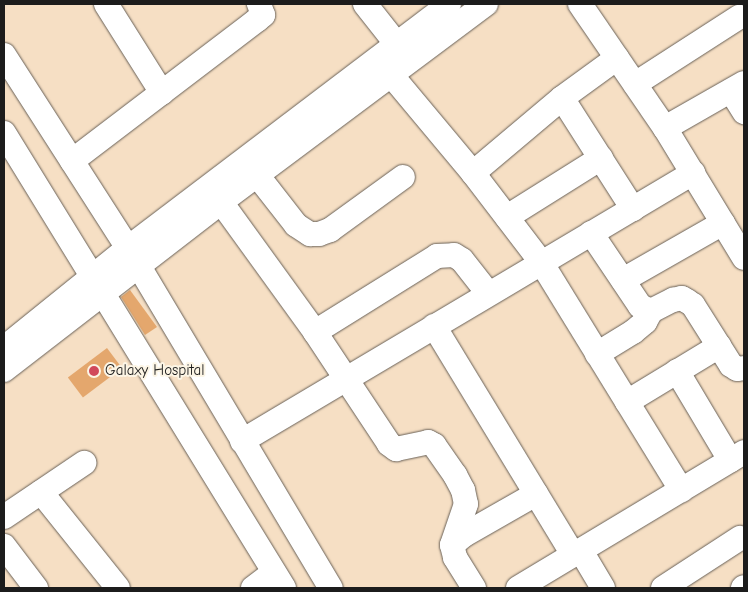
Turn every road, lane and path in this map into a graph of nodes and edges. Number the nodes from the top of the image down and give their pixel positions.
1 (106, 4) edge
2 (259, 4) edge
3 (365, 4) edge
4 (450, 4) edge
5 (486, 4) edge
6 (580, 4) edge
7 (738, 15) edge
8 (403, 53) junction
9 (4, 55) edge
10 (617, 58) junction
11 (384, 67) junction
12 (635, 84) junction
13 (738, 87) edge
14 (162, 93) junction
15 (562, 98) junction
16 (744, 112) edge
17 (665, 128) junction
18 (4, 133) edge
19 (601, 158) junction
20 (72, 161) junction
21 (473, 173) junction
22 (693, 173) junction
23 (257, 175) junction
24 (403, 177) dead end
25 (221, 202) junction
26 (633, 208) junction
27 (507, 218) junction
28 (723, 223) junction
29 (590, 233) junction
30 (742, 249) edge
31 (132, 257) junction
32 (541, 262) junction
33 (623, 280) junction
34 (98, 284) junction
35 (488, 293) junction
36 (651, 311) junction
37 (434, 326) junction
38 (315, 332) junction
39 (719, 346) junction
40 (4, 348) edge
41 (597, 354) junction
42 (744, 368) edge
43 (4, 370) edge
44 (677, 371) junction
45 (346, 378) junction
46 (627, 402) junction
47 (242, 441) junction
48 (737, 456) edge
49 (84, 463) dead end
50 (681, 490) junction
51 (41, 492) junction
52 (536, 494) junction
53 (4, 517) edge
54 (740, 538) dead end
55 (452, 545) junction
56 (4, 546) edge
57 (577, 553) junction
58 (279, 580) edge
59 (36, 588) edge
60 (118, 588) edge
61 (253, 588) edge
62 (330, 588) edge
63 (474, 588) edge
64 (518, 588) edge
65 (603, 588) edge
66 (663, 588) edge

1 - 14 street
2 - 14 street
3 - 8 street
4 - 8 street
5 - 8 street
6 - 10 street
7 - 12 street
8 - 11 street
9 - 20 street
10 - 12 street
10 - 15 street
11 - 21 street
11 - 23 street
11 - 31 street
12 - 17 street
13 - 16 street
13 - 17 street
14 - 20 street
15 - 19 street
15 - 21 street
17 - 22 street
18 - 34 street
19 - 26 street
19 - 27 street
20 - 31 street
21 - 27 street
22 - 26 street
22 - 28 street
23 - 24 street
23 - 25 street
25 - 31 street
25 - 38 street
26 - 29 street
27 - 32 street
28 - 30 street
28 - 33 street
29 - 32 street
29 - 33 street
31 - 34 street
31 - 47 street
32 - 35 street
32 - 41 street
33 - 36 street
34 - 40 street
34 - 43 street
34 - 58 street
35 - 37 street
35 - 38 street
36 - 39 street
36 - 41 street
37 - 45 street
37 - 52 street
38 - 45 street
39 - 42 street
39 - 44 street
41 - 46 street
44 - 46 street
44 - 48 street
45 - 47 street
45 - 55 street
46 - 50 street
47 - 62 street
48 - 50 street
49 - 51 street
50 - 57 street
51 - 53 street
51 - 60 street
52 - 55 street
52 - 57 street
54 - 66 street
55 - 63 street
56 - 59 street
57 - 64 street
57 - 65 street
58 - 61 street

